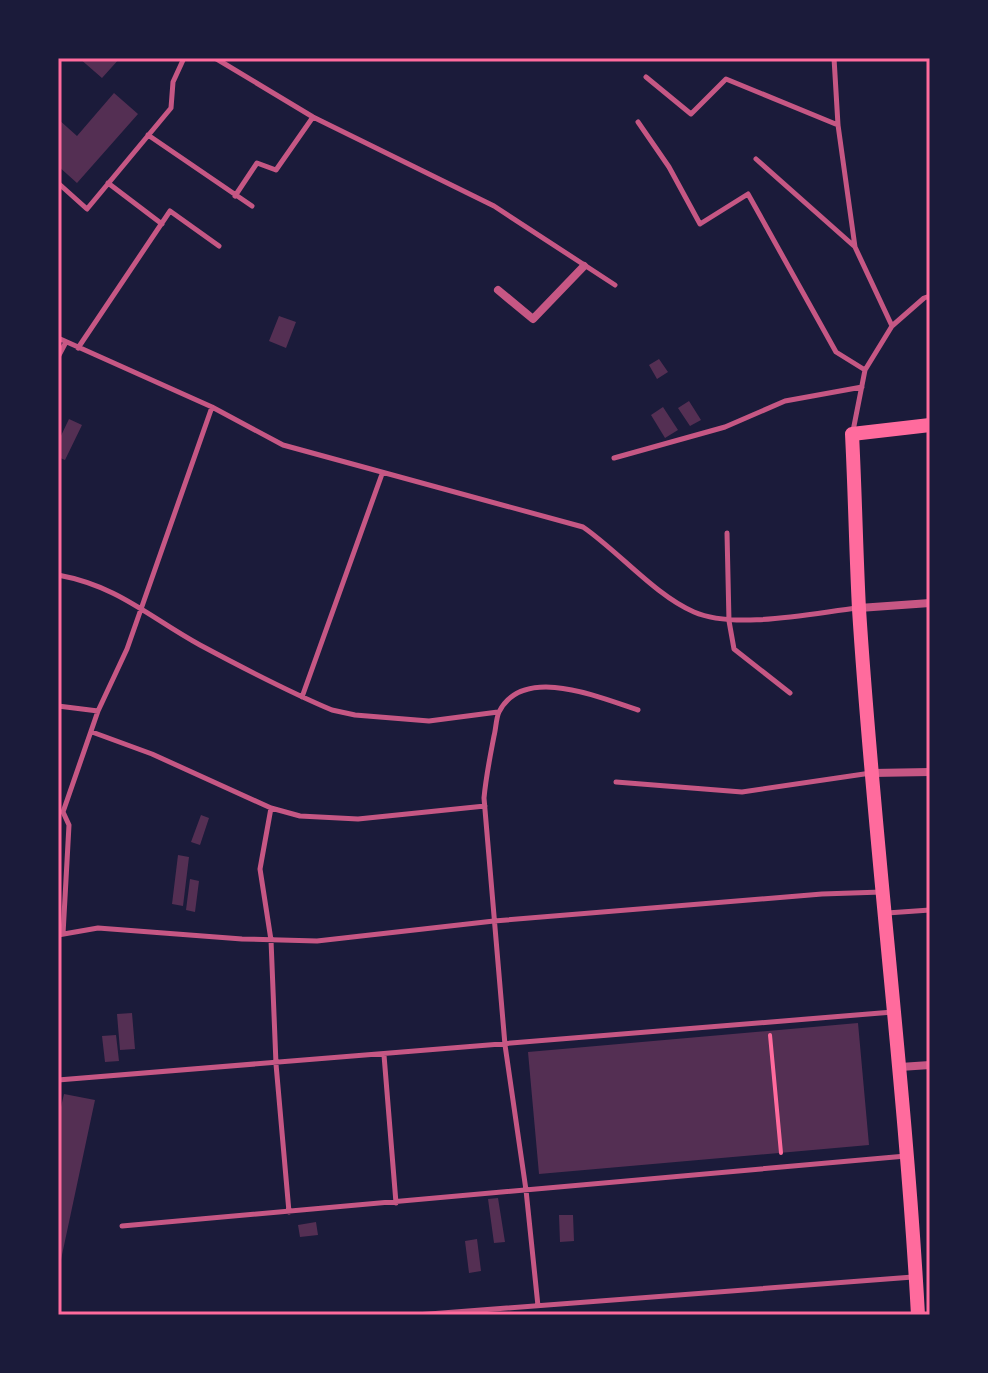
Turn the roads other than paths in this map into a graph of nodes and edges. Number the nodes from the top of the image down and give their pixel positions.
1 (184, 58) edge
2 (215, 58) edge
3 (834, 58) edge
4 (646, 77) dead end
5 (313, 117) junction
6 (638, 122) dead end
7 (838, 125) junction
8 (148, 135) junction
9 (756, 159) dead end
10 (58, 183) edge
11 (108, 183) junction
12 (235, 196) junction
13 (252, 206) dead end
14 (162, 224) junction
15 (219, 246) dead end
16 (855, 247) junction
17 (584, 266) junction
18 (615, 285) dead end
19 (498, 290) dead end
20 (930, 296) edge
21 (892, 326) junction
22 (58, 338) edge
23 (66, 342) junction
24 (78, 348) junction
25 (58, 357) edge
26 (865, 370) junction
27 (862, 387) junction
28 (212, 407) junction
29 (930, 425) edge
30 (852, 434) junction
31 (614, 458) dead end
32 (382, 474) junction
33 (727, 533) dead end
34 (58, 575) edge
35 (930, 603) edge
36 (141, 606) junction
37 (859, 608) junction
38 (729, 621) junction
39 (790, 693) dead end
40 (302, 697) junction
41 (58, 706) edge
42 (638, 710) dead end
43 (98, 711) junction
44 (498, 712) junction
45 (91, 731) junction
46 (930, 772) edge
47 (872, 773) junction
48 (616, 782) dead end
49 (485, 806) junction
50 (271, 808) junction
51 (66, 889) junction
52 (58, 890) edge
53 (883, 892) junction
54 (930, 910) edge
55 (884, 914) junction
56 (494, 921) junction
57 (60, 935) edge
58 (271, 940) junction
59 (894, 1012) junction
60 (505, 1045) junction
61 (384, 1055) junction
62 (276, 1064) junction
63 (930, 1065) edge
64 (900, 1067) junction
65 (58, 1080) edge
66 (909, 1156) junction
67 (526, 1190) junction
68 (396, 1203) junction
69 (289, 1212) junction
70 (122, 1226) dead end
71 (916, 1277) junction
72 (569, 1304) junction
73 (538, 1306) junction
74 (477, 1313) edge
75 (416, 1315) edge
76 (570, 1315) edge
77 (918, 1315) edge

1 - 8 lane
2 - 5 lane
3 - 7 lane
4 - 7 lane
5 - 12 lane
5 - 17 lane
6 - 26 lane
7 - 16 lane
8 - 11 lane
8 - 12 lane
9 - 16 lane
10 - 11 lane
11 - 14 lane
12 - 13 lane
14 - 15 lane
14 - 24 lane
16 - 21 lane
17 - 18 lane
17 - 19 street
20 - 21 lane
21 - 26 lane
22 - 23 lane
23 - 24 lane
23 - 25 lane
24 - 28 lane
26 - 27 lane
27 - 30 lane
27 - 31 lane
28 - 32 lane
28 - 36 lane
29 - 30 main road
30 - 37 main road
32 - 38 lane
32 - 40 lane
33 - 38 lane
34 - 36 lane
35 - 37 street
36 - 40 lane
36 - 43 lane
37 - 38 lane
37 - 47 main road
38 - 39 lane
40 - 44 lane
41 - 43 lane
42 - 44 lane
43 - 45 lane
44 - 49 lane
45 - 50 lane
45 - 51 lane
46 - 47 street
47 - 48 lane
47 - 53 main road
49 - 50 lane
49 - 56 lane
50 - 58 lane
51 - 52 lane
51 - 57 lane
53 - 55 main road
53 - 56 lane
54 - 55 lane
55 - 59 main road
56 - 58 lane
56 - 60 lane
57 - 58 lane
58 - 62 lane
59 - 60 lane
59 - 64 main road
60 - 61 lane
60 - 67 lane
61 - 62 lane
61 - 68 lane
62 - 65 lane
62 - 69 lane
63 - 64 street
64 - 66 main road
66 - 67 lane
66 - 71 main road
67 - 68 lane
67 - 73 lane
68 - 69 lane
69 - 70 lane
71 - 72 lane
71 - 77 main road
72 - 73 lane
72 - 76 lane
73 - 74 lane
74 - 75 lane

